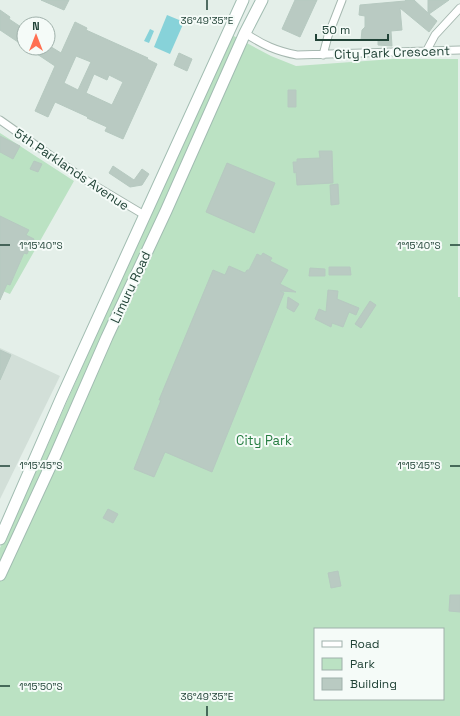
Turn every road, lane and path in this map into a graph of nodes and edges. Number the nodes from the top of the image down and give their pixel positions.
1 (243, 0) edge
2 (262, 0) edge
3 (342, 0) edge
4 (460, 8) edge
5 (244, 33) junction
6 (427, 50) junction
7 (460, 50) edge
8 (323, 55) junction
9 (0, 120) edge
10 (146, 216) junction
11 (0, 537) edge
12 (14, 544) junction
13 (0, 575) edge

1 - 10 main road, Limuru Road
2 - 5 main road, Limuru Road
3 - 8 street, City Park Crescent
4 - 6 street
5 - 8 street, City Park Crescent
5 - 12 main road, Limuru Road
6 - 7 street, City Park Crescent
6 - 8 street, City Park Crescent
9 - 10 street, 5th Parklands Avenue
10 - 11 main road, Limuru Road
11 - 12 main road
12 - 13 main road, Limuru Road

